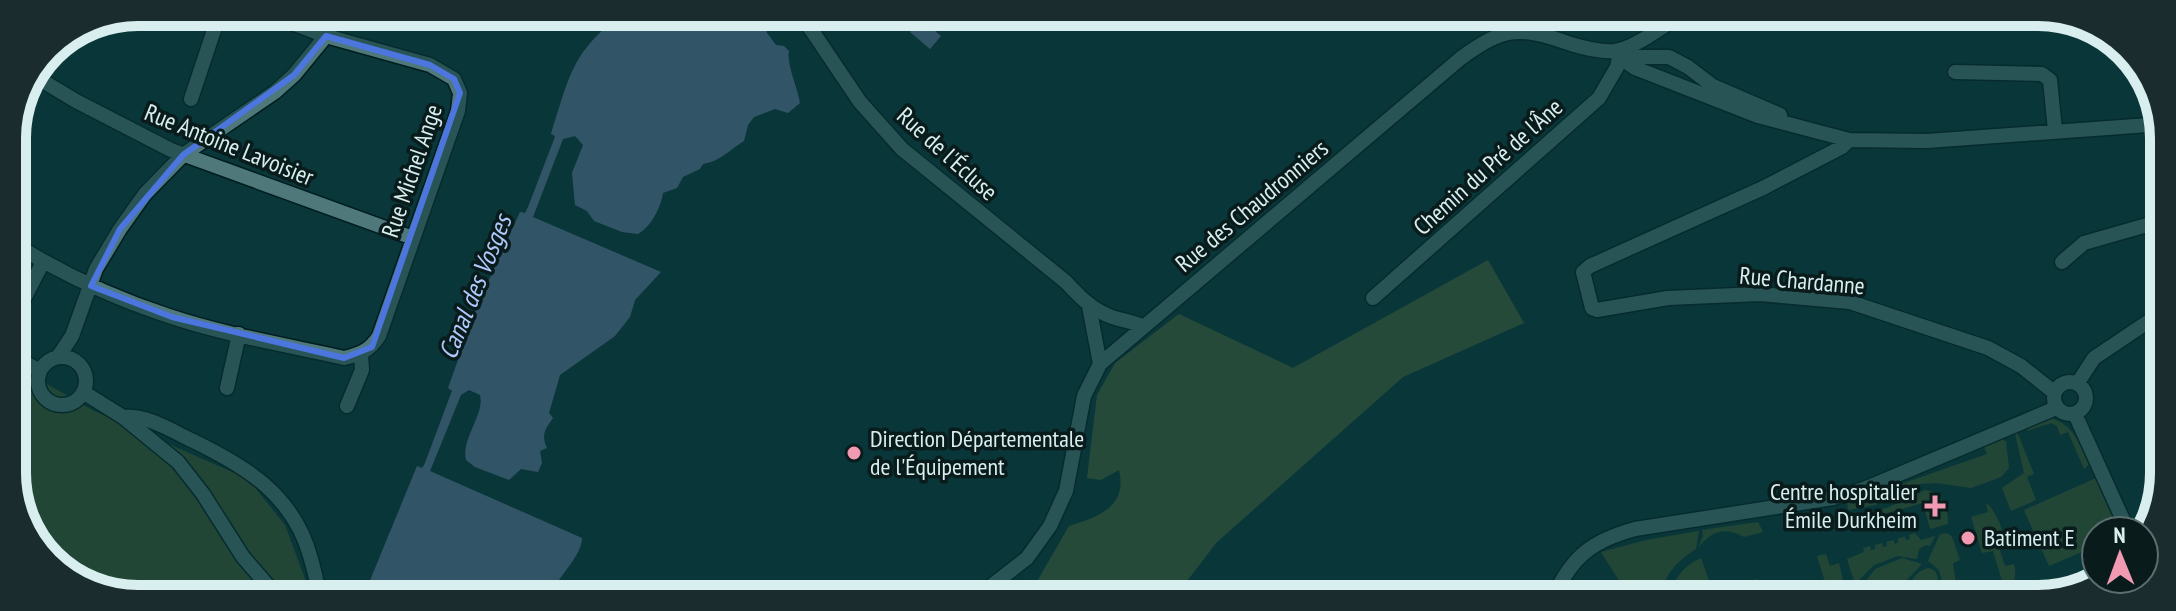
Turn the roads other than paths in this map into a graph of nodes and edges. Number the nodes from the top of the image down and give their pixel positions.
1 (215, 26) edge
2 (300, 26) edge
3 (331, 26) edge
4 (809, 26) edge
5 (1662, 26) edge
6 (326, 36) junction
7 (1618, 54) junction
8 (1955, 72) dead end
9 (42, 81) edge
10 (191, 99) dead end
11 (1783, 123) junction
12 (2149, 125) edge
13 (2055, 130) junction
14 (1849, 140) junction
15 (183, 155) junction
16 (2150, 224) edge
17 (413, 238) junction
18 (26, 251) edge
19 (43, 262) junction
20 (2062, 262) dead end
21 (91, 286) junction
22 (26, 288) edge
23 (1373, 298) dead end
24 (1089, 306) junction
25 (2150, 320) edge
26 (1143, 327) junction
27 (239, 334) junction
28 (72, 336) junction
29 (361, 354) junction
30 (58, 357) junction
31 (26, 363) edge
32 (1100, 364) junction
33 (79, 365) junction
34 (40, 371) junction
35 (2077, 384) junction
36 (227, 388) dead end
37 (83, 392) junction
38 (2056, 400) junction
39 (347, 406) dead end
40 (2075, 414) junction
41 (123, 417) junction
42 (2121, 515) edge
43 (267, 585) edge
44 (318, 585) edge
45 (992, 585) edge
46 (1560, 585) edge

1 - 10 street
2 - 6 street
3 - 6 street
4 - 24 street, Rue de l'Écluse
5 - 7 street
6 - 15 street
6 - 17 street, Rue Michel Ange
7 - 11 street
7 - 11 street
7 - 23 street, Chemin du Pré de l'Âne
7 - 26 street, Rue des Chaudronniers
8 - 13 street
9 - 15 street, Rue Antoine Lavoisier
11 - 14 street
12 - 13 street
13 - 14 street
14 - 38 street, Rue Chardanne
15 - 17 street, Rue Antoine Lavoisier
15 - 21 street
16 - 20 street
17 - 29 street, Rue Michel Ange
18 - 19 street
19 - 21 street
19 - 22 street
21 - 27 street
21 - 28 street
24 - 26 street, Rue de l'Écluse
24 - 32 street
25 - 35 street
26 - 32 street, Rue des Chaudronniers
27 - 29 street
27 - 36 street
28 - 30 street
28 - 33 street
29 - 39 street, Rue Michel Ange
30 - 33 street
30 - 34 street
31 - 34 street
32 - 45 street, Rue des Chaudronniers
33 - 37 street
34 - 37 street
35 - 38 street
35 - 40 street
37 - 41 street
38 - 40 street
38 - 46 street
40 - 42 street
41 - 43 street
41 - 44 street

